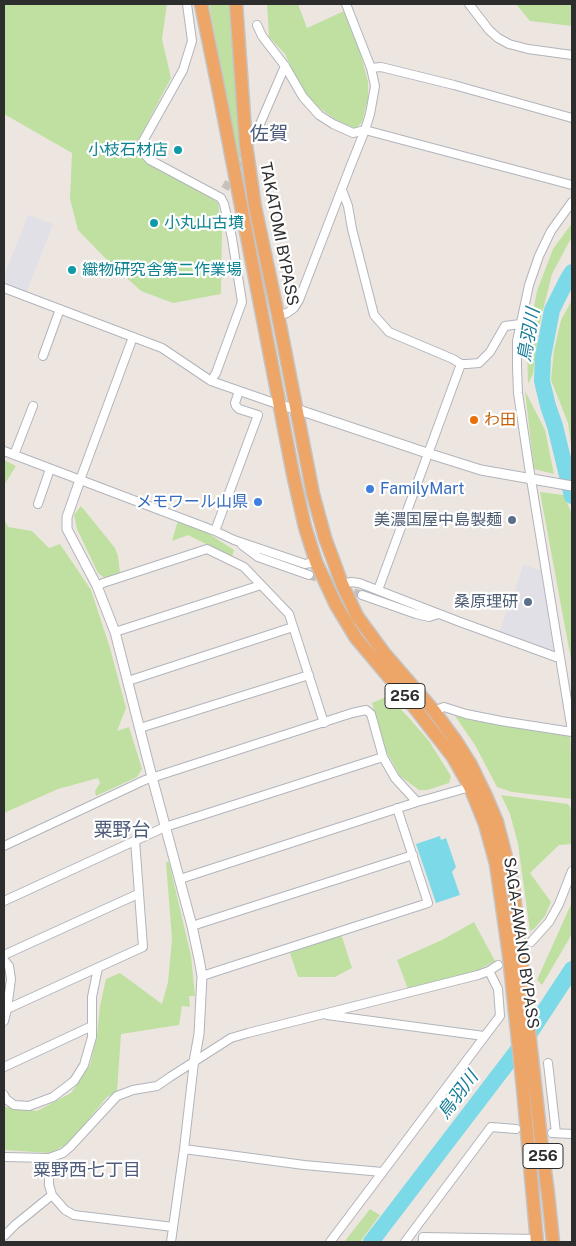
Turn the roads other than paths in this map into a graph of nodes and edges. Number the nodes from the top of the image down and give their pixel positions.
1 (187, 4) edge
2 (201, 4) edge
3 (236, 4) edge
4 (346, 4) edge
5 (469, 4) edge
6 (257, 25) dead end
7 (572, 55) edge
8 (285, 66) junction
9 (372, 68) junction
10 (572, 118) edge
11 (365, 130) junction
12 (257, 131) tunnel mouth
13 (572, 185) edge
14 (226, 189) tunnel mouth
15 (342, 190) junction
16 (221, 198) junction
17 (572, 202) edge
18 (4, 288) edge
19 (60, 309) junction
20 (278, 315) junction
21 (520, 324) junction
22 (133, 337) junction
23 (42, 356) dead end
24 (462, 364) junction
25 (211, 381) junction
26 (239, 391) junction
27 (280, 405) junction
28 (33, 406) dead end
29 (296, 409) junction
30 (4, 451) edge
31 (429, 453) junction
32 (14, 455) junction
33 (50, 468) junction
34 (80, 480) junction
35 (534, 480) junction
36 (572, 486) edge
37 (38, 504) dead end
38 (215, 531) junction
39 (234, 540) junction
40 (316, 562) junction
41 (309, 575) tunnel mouth
42 (342, 584) junction
43 (261, 585) junction
44 (97, 586) junction
45 (378, 590) junction
46 (362, 595) tunnel mouth
47 (439, 614) junction
48 (294, 627) junction
49 (115, 632) junction
50 (560, 657) junction
51 (309, 675) junction
52 (128, 681) junction
53 (434, 712) junction
54 (324, 723) junction
55 (140, 728) junction
56 (572, 732) edge
57 (383, 757) junction
58 (152, 777) junction
59 (470, 787) junction
60 (417, 802) junction
61 (397, 808) junction
62 (165, 827) junction
63 (135, 840) junction
64 (4, 846) edge
65 (413, 855) junction
66 (572, 871) edge
67 (180, 879) junction
68 (138, 894) junction
69 (4, 901) edge
70 (192, 926) junction
71 (531, 942) dead end
72 (4, 955) edge
73 (4, 960) edge
74 (498, 965) dead end
75 (98, 968) junction
76 (489, 971) junction
77 (202, 976) junction
78 (7, 1009) junction
79 (322, 1014) junction
80 (4, 1021) edge
81 (92, 1026) junction
82 (484, 1036) junction
83 (194, 1062) junction
84 (548, 1063) dead end
85 (4, 1067) edge
86 (4, 1095) edge
87 (516, 1129) dead end
88 (572, 1134) edge
89 (184, 1149) junction
90 (4, 1156) edge
91 (49, 1158) junction
92 (382, 1172) junction
93 (52, 1195) junction
94 (418, 1225) junction
95 (173, 1227) junction
96 (4, 1236) edge
97 (423, 1240) edge
98 (536, 1240) edge
99 (171, 1242) edge
100 (330, 1242) edge
101 (405, 1242) edge
102 (553, 1242) edge

1 - 16 street
2 - 27 highway, TAKATOMI BYPASS / 256
3 - 20 highway, TAKATOMI BYPASS / 256
4 - 9 street
5 - 7 street
6 - 8 street
8 - 11 street
8 - 12 street
9 - 10 street
9 - 11 street
11 - 13 street
11 - 15 street
14 - 16 street
15 - 20 street
15 - 24 street
16 - 25 street
17 - 21 street
18 - 19 street
19 - 22 street
19 - 23 street
20 - 29 highway, TAKATOMI BYPASS / 256
21 - 24 street
21 - 35 street
22 - 25 street
22 - 34 street
24 - 31 street
25 - 26 street
26 - 27 street
26 - 38 street
27 - 29 street
27 - 40 highway, SAGA-AWANO BYPASS / 256
28 - 32 street
29 - 31 street
29 - 42 highway, SAGA-AWANO BYPASS / 256
30 - 32 street
31 - 35 street
31 - 45 street
32 - 33 street
33 - 34 street
33 - 37 street
34 - 38 street
34 - 44 street
35 - 36 street
35 - 50 street
38 - 39 street
39 - 40 street
39 - 41 street
40 - 59 highway, SAGA-AWANO BYPASS / 256
42 - 45 street
42 - 53 highway, SAGA-AWANO BYPASS / 256
43 - 44 street
43 - 48 street
43 - 49 street
44 - 49 street
45 - 47 street
46 - 47 street
47 - 50 street
48 - 51 street
48 - 52 street
49 - 52 street
50 - 56 street
51 - 54 street
51 - 55 street
52 - 55 street
53 - 56 street
53 - 102 highway, SAGA-AWANO BYPASS / 256
54 - 57 street
54 - 58 street
55 - 58 street
57 - 60 street
57 - 62 street
58 - 62 street
58 - 64 street
59 - 60 street
59 - 98 highway, SAGA-AWANO BYPASS / 256
60 - 61 street
61 - 65 street
61 - 67 street
62 - 63 street
62 - 67 street
63 - 68 street
63 - 69 street
65 - 70 street
65 - 77 street
66 - 71 street
67 - 70 street
68 - 72 street
68 - 75 street
70 - 77 street
73 - 78 street
74 - 76 street
75 - 78 street
75 - 81 street
76 - 79 street
76 - 82 street
77 - 83 street
78 - 80 street
79 - 82 street
79 - 83 street
81 - 85 street
81 - 86 street
82 - 92 street
83 - 89 street
83 - 91 street
84 - 88 street
87 - 94 street
89 - 92 street
89 - 95 street
90 - 91 street
91 - 93 street
92 - 100 street
93 - 95 street
93 - 96 street
94 - 97 street
94 - 101 street
95 - 99 street
97 - 98 street

